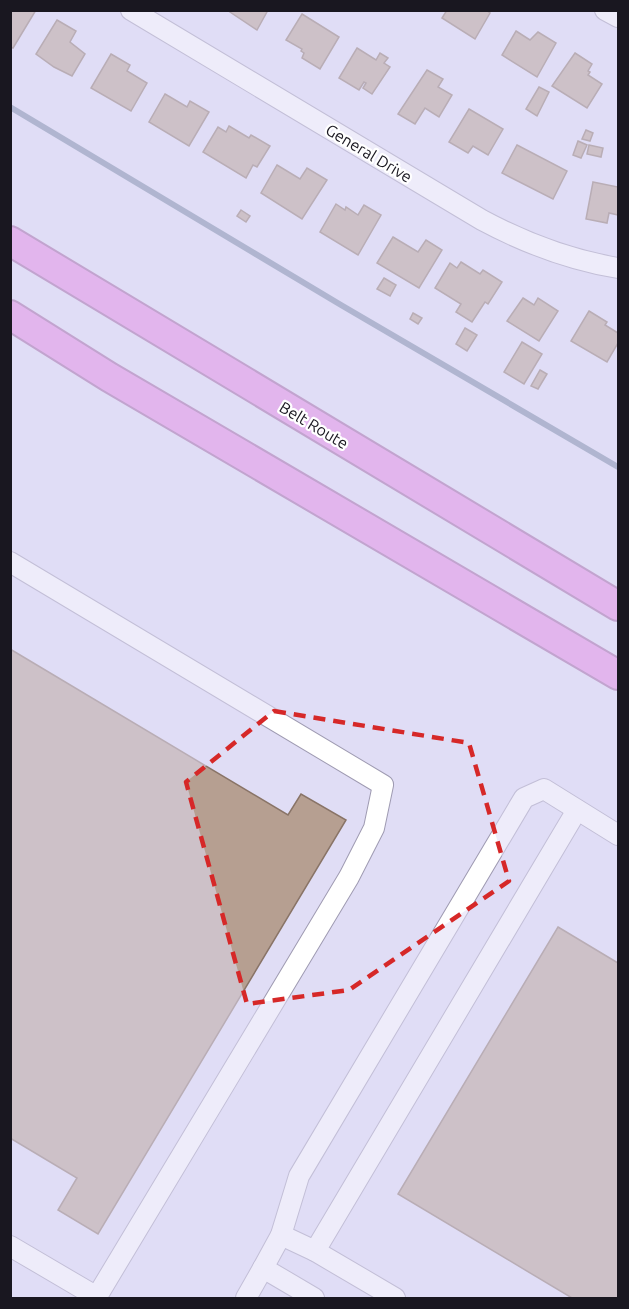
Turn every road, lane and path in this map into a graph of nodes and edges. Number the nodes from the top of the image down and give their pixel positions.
1 (131, 10) edge
2 (605, 10) edge
3 (618, 17) edge
4 (10, 241) edge
5 (618, 268) edge
6 (10, 315) edge
7 (10, 562) edge
8 (618, 606) edge
9 (618, 675) edge
10 (577, 810) junction
11 (618, 835) edge
12 (281, 1235) junction
13 (10, 1246) edge
14 (315, 1251) junction
15 (263, 1268) junction
16 (96, 1298) edge
17 (246, 1299) edge
18 (314, 1299) edge
19 (395, 1299) edge

1 - 5 street, General Drive
2 - 3 street
4 - 8 highway, Belt Route
6 - 9 highway
7 - 16 street
10 - 11 street
10 - 12 street
10 - 14 street
12 - 14 street
12 - 15 street
13 - 16 street
14 - 19 street
15 - 17 street
15 - 18 street

